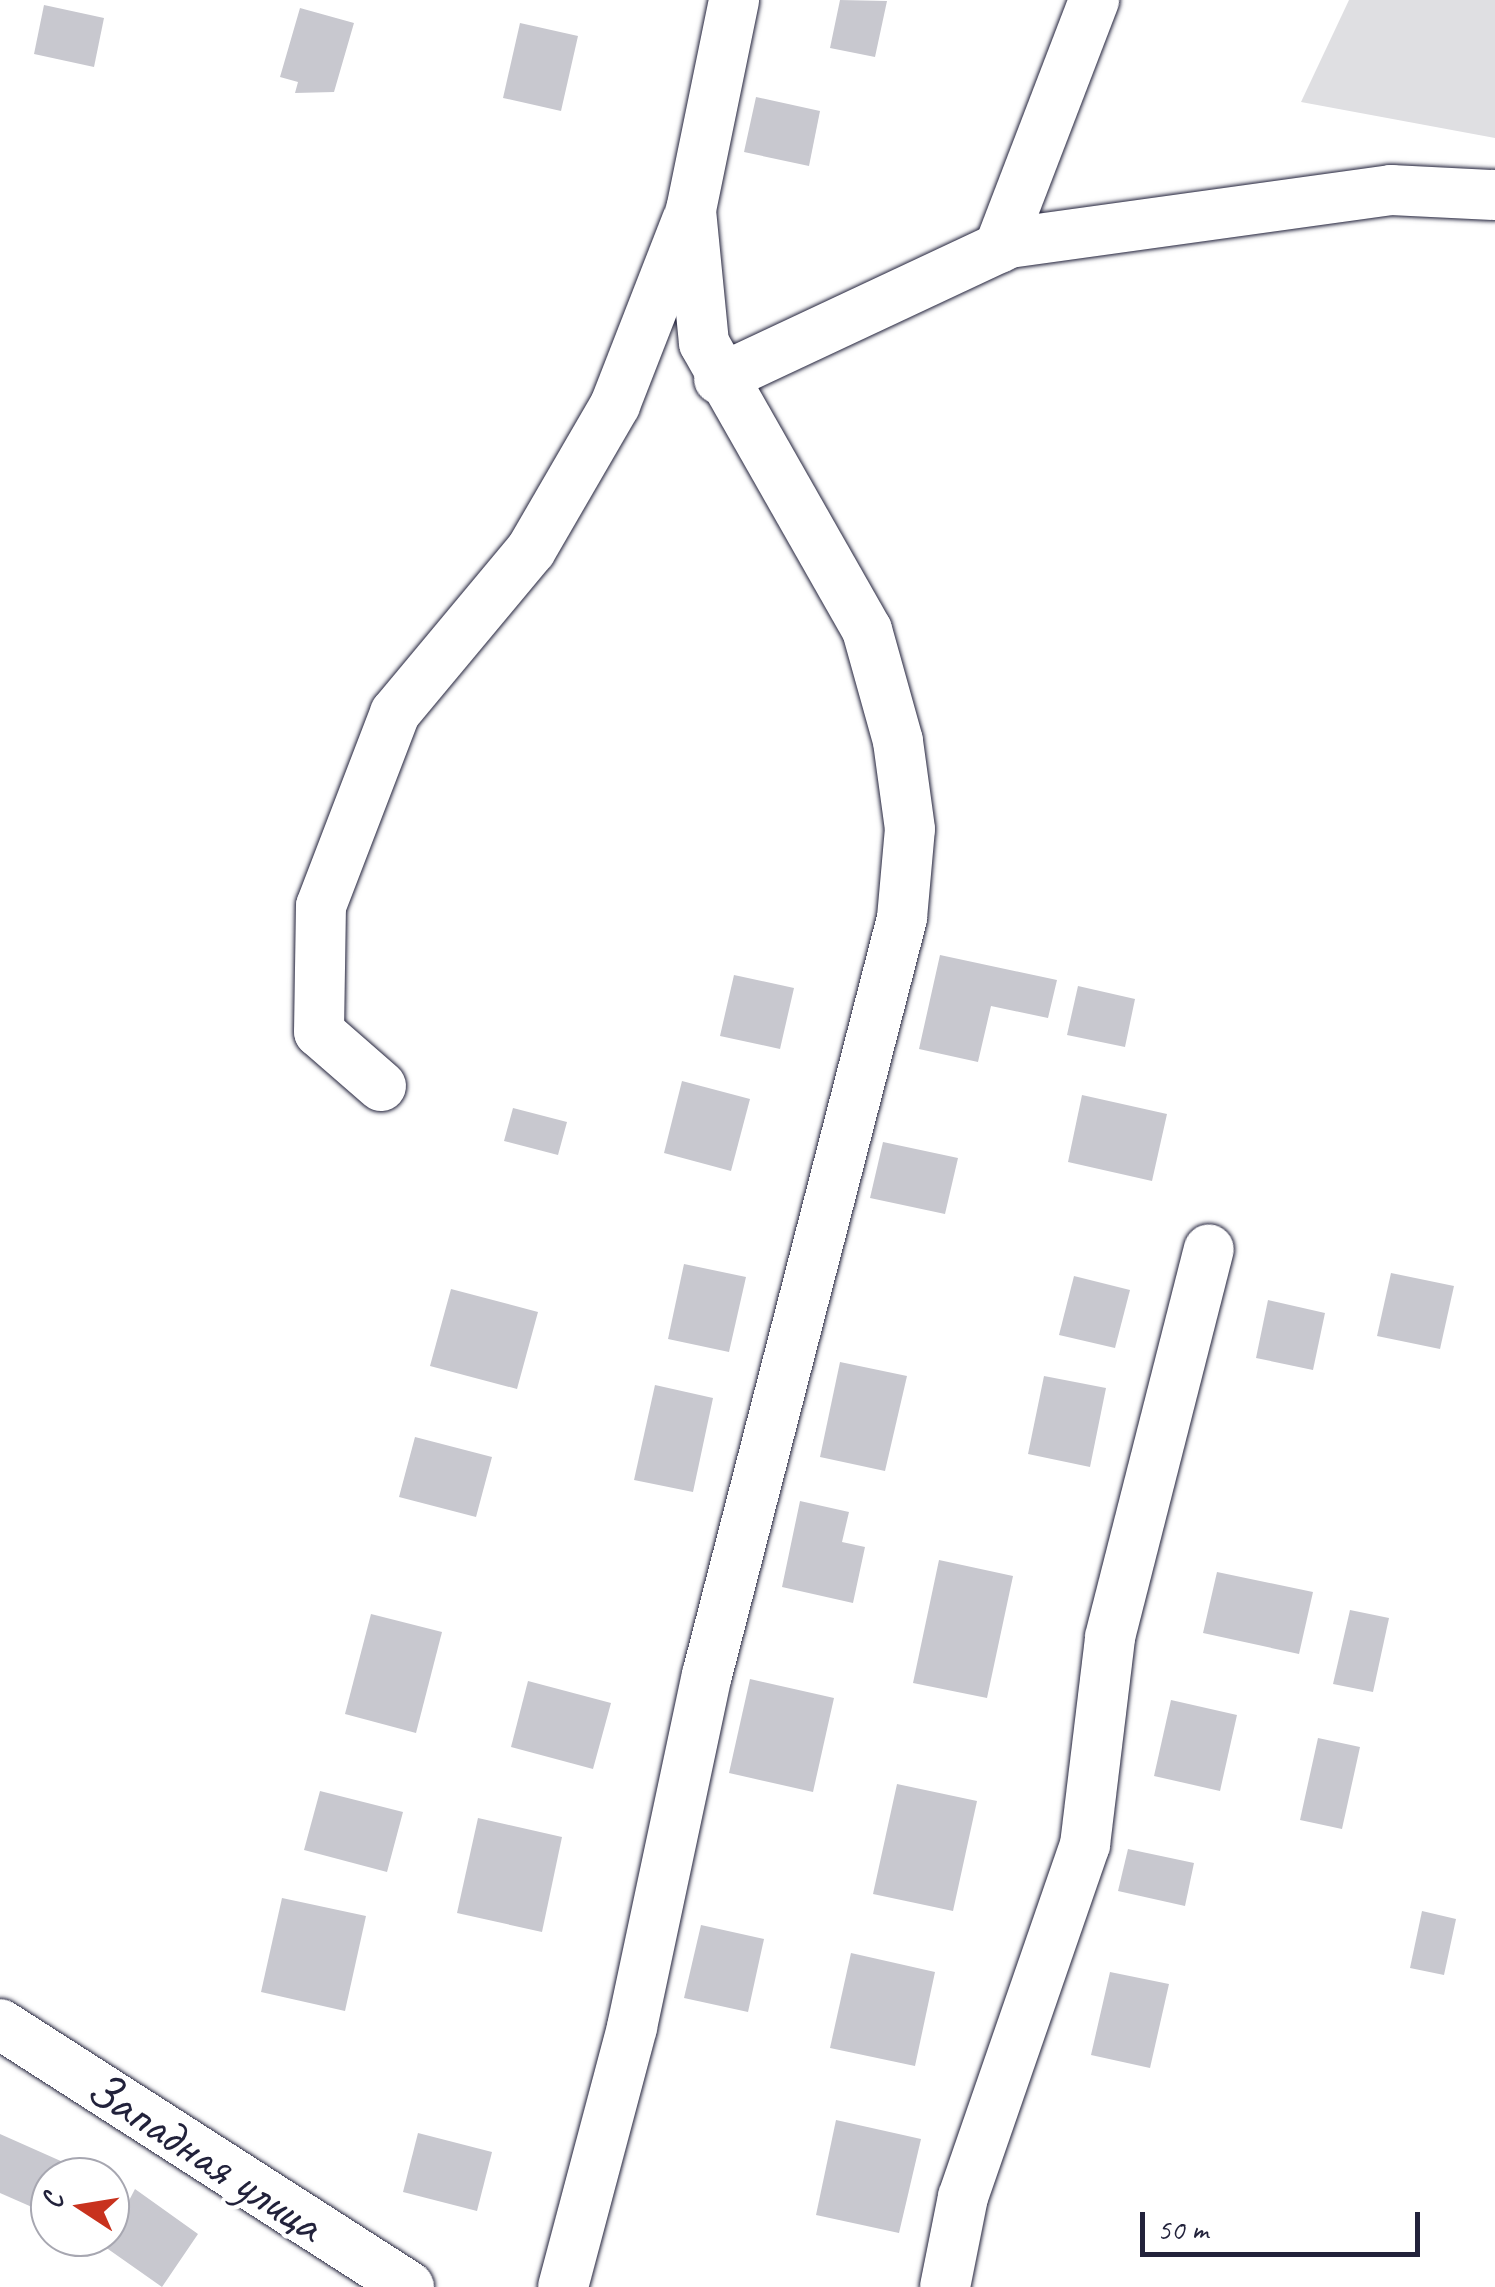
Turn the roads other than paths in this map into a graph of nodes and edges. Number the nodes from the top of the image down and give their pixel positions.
1 (734, 0) edge
2 (1094, 0) edge
3 (1495, 196) edge
4 (690, 210) junction
5 (999, 248) junction
6 (719, 379) junction
7 (381, 1086) dead end
8 (1209, 1250) dead end
9 (0, 2024) edge
10 (409, 2287) edge
11 (563, 2287) edge
12 (945, 2287) edge

1 - 4 street
2 - 5 street
3 - 5 street
4 - 6 street
4 - 7 street
5 - 6 street
6 - 11 street
8 - 12 street
9 - 10 street, Западная улица

